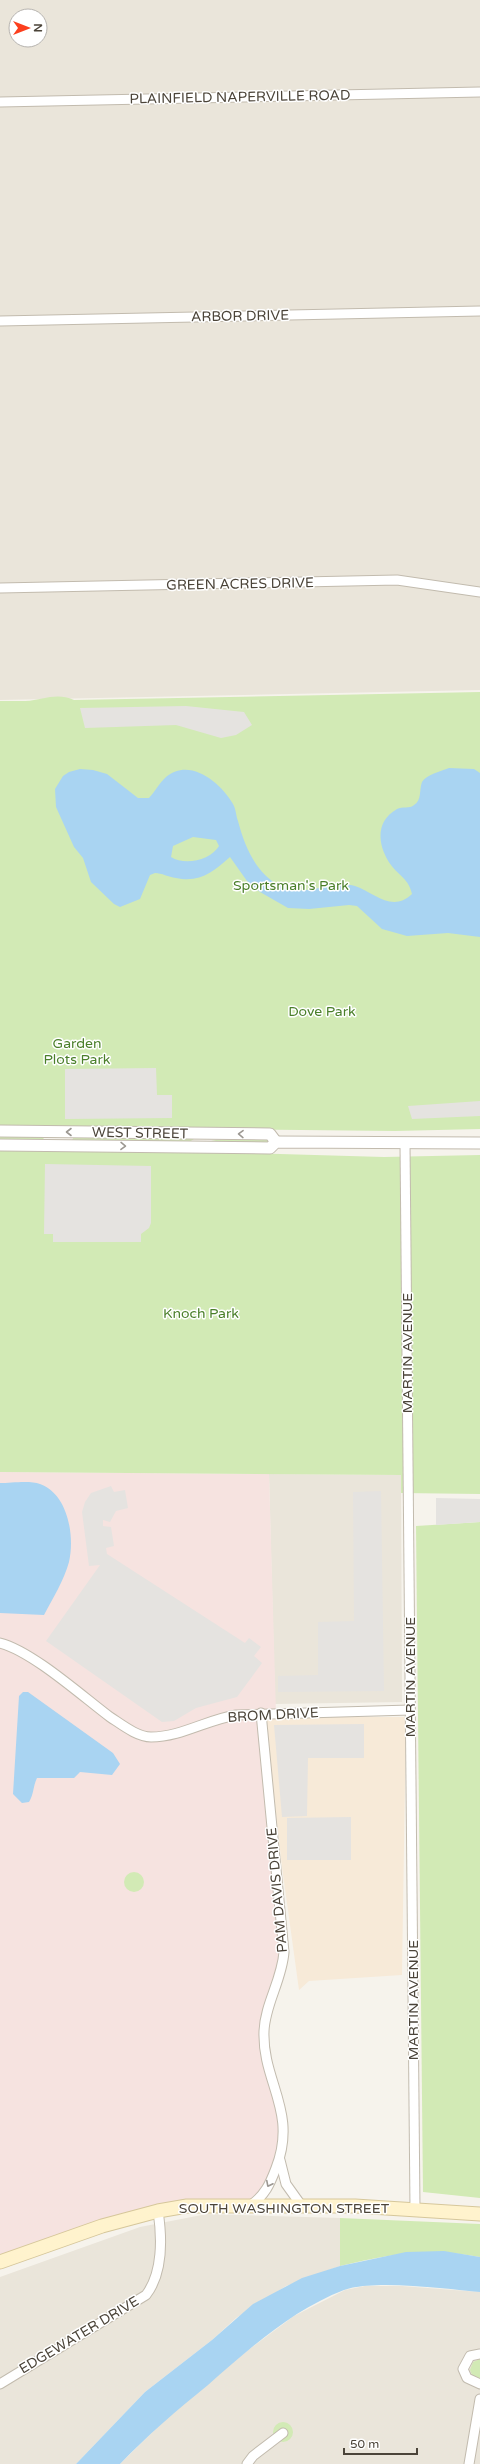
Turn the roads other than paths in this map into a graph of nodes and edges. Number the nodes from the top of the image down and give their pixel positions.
1 (480, 92) edge
2 (0, 102) edge
3 (480, 311) edge
4 (0, 321) edge
5 (0, 588) edge
6 (480, 592) edge
7 (0, 1131) edge
8 (276, 1142) junction
9 (480, 1143) edge
10 (405, 1144) junction
11 (0, 1145) edge
12 (0, 1643) edge
13 (410, 1710) junction
14 (261, 1713) junction
15 (280, 2158) junction
16 (251, 2205) junction
17 (301, 2205) junction
18 (415, 2209) junction
19 (158, 2210) junction
20 (480, 2214) edge
21 (0, 2262) edge
22 (480, 2354) edge
23 (0, 2384) edge
24 (480, 2384) edge
25 (480, 2398) edge
26 (283, 2433) dead end
27 (477, 2434) edge
28 (247, 2464) edge
29 (469, 2464) edge

1 - 2 street, PLAINFIELD NAPERVILLE ROAD
3 - 4 street, ARBOR DRIVE
5 - 6 street, GREEN ACRES DRIVE
8 -> 7 street, WEST STREET
8 - 10 street, WEST STREET
11 -> 8 street, WEST STREET
9 - 10 street, WEST STREET
10 - 13 street, MARTIN AVENUE
12 - 14 street, BROM DRIVE
13 - 14 street, BROM DRIVE
13 - 18 street, MARTIN AVENUE
14 - 15 street, PAM DAVIS DRIVE
15 -> 16 street, PAM DAVIS DRIVE
15 - 17 street, PAM DAVIS DRIVE
16 - 17 main road, SOUTH WASHINGTON STREET
16 - 19 main road, SOUTH WASHINGTON STREET
17 - 18 main road, SOUTH WASHINGTON STREET
18 - 20 main road, SOUTH WASHINGTON STREET
19 - 21 main road, SOUTH WASHINGTON STREET
19 - 23 street, EDGEWATER DRIVE
22 - 24 street
25 - 27 street
26 - 28 street
27 - 29 street

